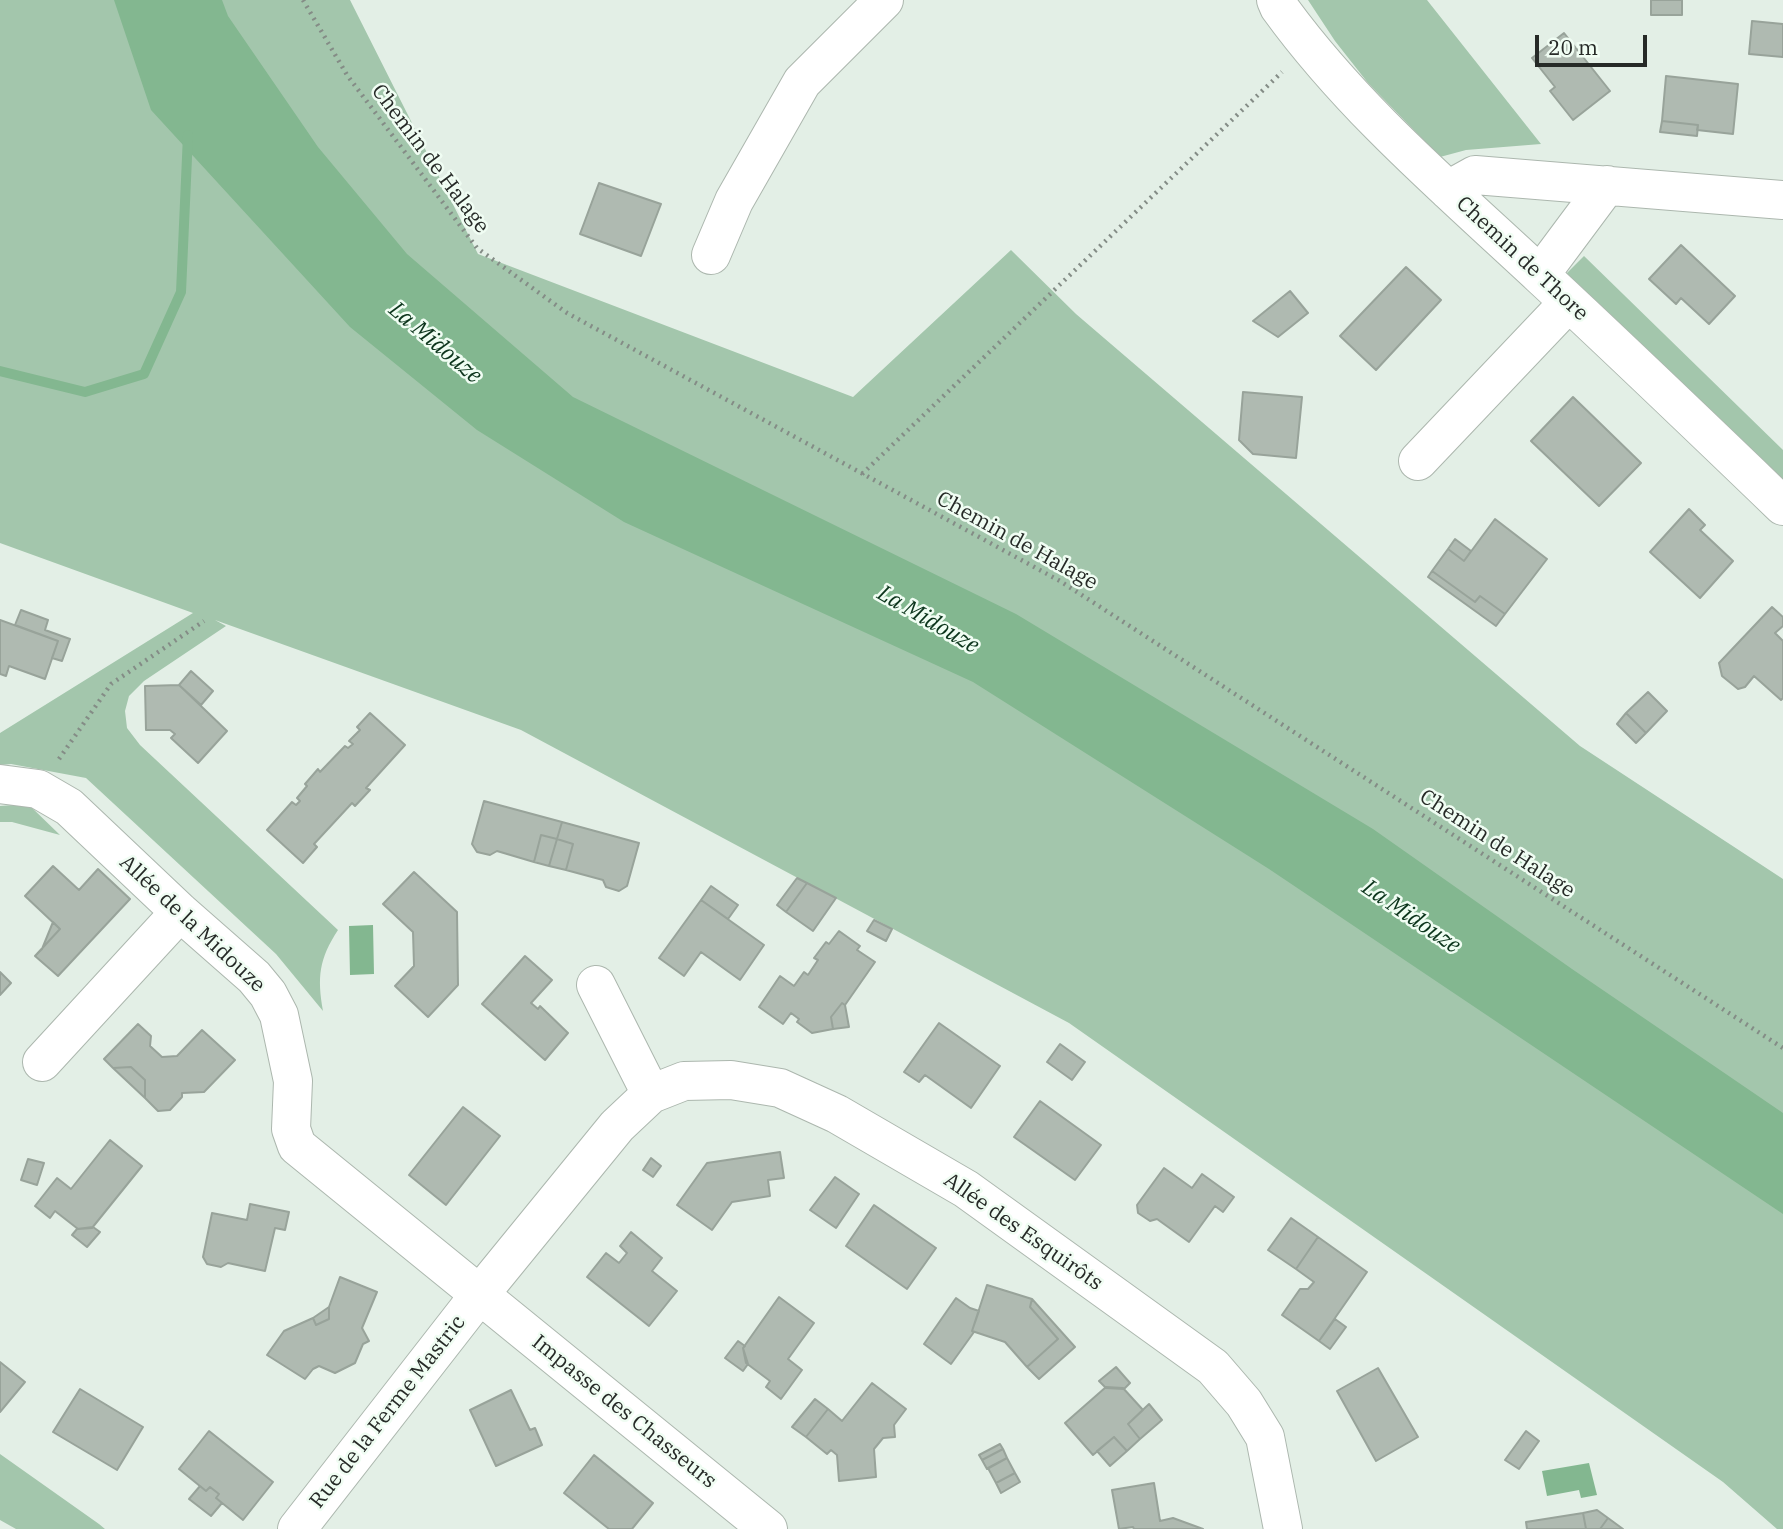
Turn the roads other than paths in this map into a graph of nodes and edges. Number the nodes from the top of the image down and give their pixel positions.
1 (884, 0) edge
2 (1269, 2) edge
3 (1607, 185) junction
4 (1448, 190) junction
5 (1783, 201) edge
6 (711, 255) dead end
7 (1540, 275) junction
8 (1569, 302) junction
9 (1418, 461) dead end
10 (1783, 506) edge
11 (0, 784) edge
12 (180, 912) junction
13 (596, 985) dead end
14 (41, 1062) dead end
15 (651, 1094) junction
16 (480, 1294) junction
17 (297, 1529) edge
18 (768, 1529) edge
19 (1283, 1529) edge

1 - 6 street
2 - 4 street, Chemin de Thore
3 - 4 street
3 - 5 street
3 - 7 street
4 - 7 street, Chemin de Thore
7 - 8 street, Chemin de Thore
8 - 9 street
8 - 10 street, Chemin de Thore
11 - 12 street, Allée de la Midouze
12 - 14 street
12 - 16 street, Allée de la Midouze
13 - 15 street
15 - 16 street, Allée des Esquirôts
15 - 19 street, Allée des Esquirôts
16 - 17 street, Rue de la Ferme Mastric
16 - 18 street, Impasse des Chasseurs

